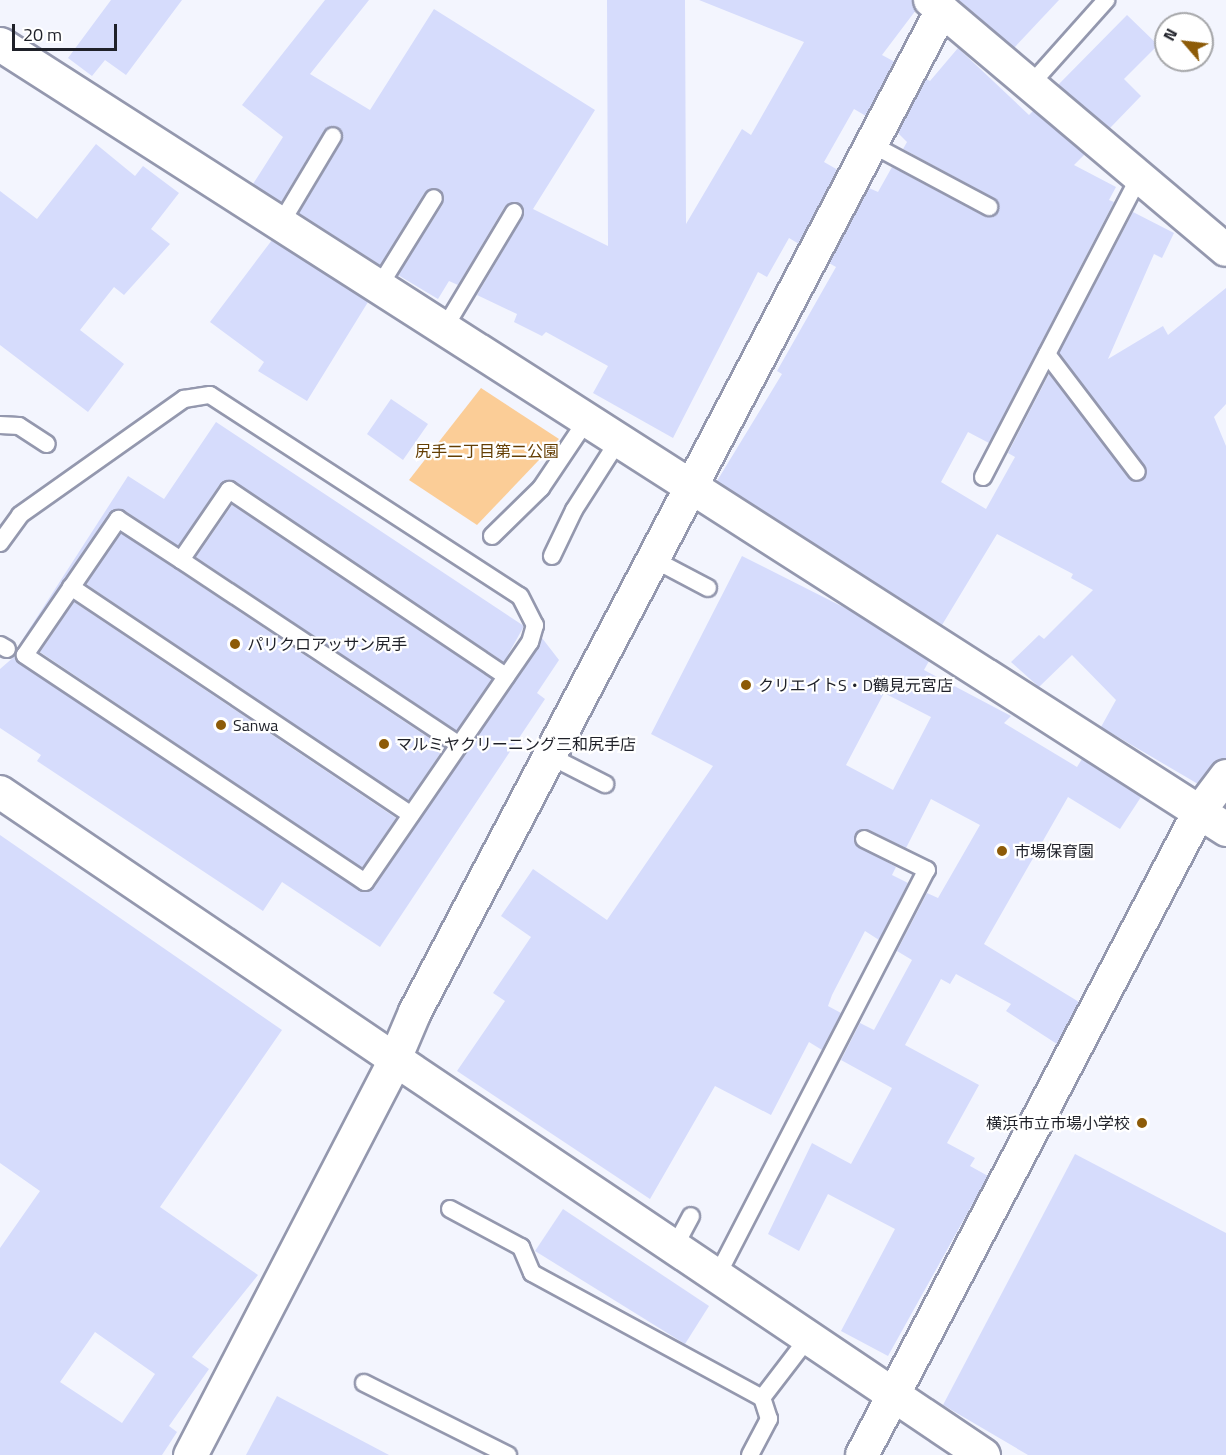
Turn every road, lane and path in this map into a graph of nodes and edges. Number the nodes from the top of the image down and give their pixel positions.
1 (1106, 0) edge
2 (936, 5) edge
3 (0, 44) edge
4 (1031, 84) junction
5 (333, 136) dead end
6 (871, 144) junction
7 (1141, 174) junction
8 (434, 198) dead end
9 (989, 207) dead end
10 (514, 212) dead end
11 (281, 222) junction
12 (1226, 250) edge
13 (380, 285) junction
14 (445, 327) junction
15 (1047, 354) junction
16 (588, 418) junction
17 (0, 425) edge
18 (620, 438) junction
19 (47, 444) dead end
20 (1137, 472) dead end
21 (983, 477) dead end
22 (692, 484) junction
23 (492, 536) dead end
24 (0, 543) edge
25 (552, 556) dead end
26 (653, 559) junction
27 (181, 560) junction
28 (71, 587) junction
29 (708, 588) dead end
30 (506, 676) junction
31 (459, 745) junction
32 (550, 756) junction
33 (1226, 776) edge
34 (605, 784) dead end
35 (0, 792) edge
36 (411, 815) junction
37 (1213, 821) edge
38 (864, 839) dead end
39 (395, 1059) junction
40 (450, 1209) dead end
41 (691, 1216) dead end
42 (674, 1248) junction
43 (717, 1276) junction
44 (808, 1338) junction
45 (364, 1383) dead end
46 (893, 1395) junction
47 (762, 1398) junction
48 (190, 1455) edge
49 (508, 1455) edge
50 (750, 1455) edge
51 (862, 1455) edge
52 (983, 1455) edge

1 - 4 lane
2 - 4 street
2 - 6 street
3 - 11 street
4 - 7 street
5 - 11 lane
6 - 9 lane
6 - 22 street
7 - 12 street
7 - 15 lane
8 - 13 lane
10 - 14 lane
11 - 13 street
13 - 14 street
14 - 16 street
15 - 20 lane
15 - 21 lane
16 - 18 street
16 - 23 lane
17 - 19 lane
18 - 22 street
18 - 25 lane
22 - 26 street
22 - 37 street
24 - 30 lane
26 - 29 lane
26 - 32 street
27 - 28 lane
27 - 30 lane
27 - 31 lane
28 - 36 lane
28 - 36 lane
30 - 31 lane
31 - 36 lane
32 - 34 lane
32 - 39 street
33 - 37 street
35 - 39 street
37 - 46 street
38 - 43 lane
39 - 42 street
39 - 48 street
40 - 47 lane
41 - 42 lane
42 - 43 street
43 - 44 street
44 - 46 street
44 - 47 lane
45 - 49 lane
46 - 51 street
46 - 52 street
47 - 50 lane

